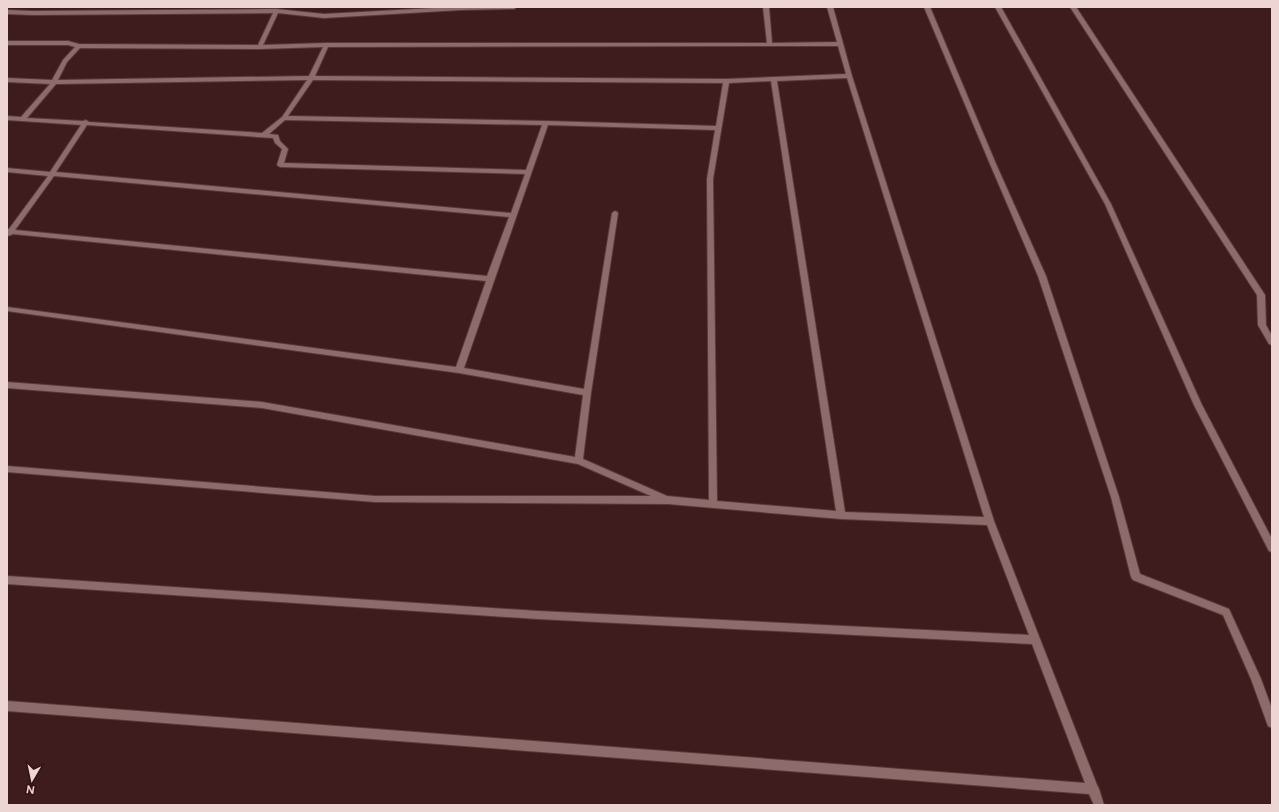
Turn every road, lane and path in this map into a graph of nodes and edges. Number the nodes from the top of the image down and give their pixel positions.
1 (514, 7) edge
2 (766, 7) edge
3 (830, 7) edge
4 (926, 7) edge
5 (998, 7) edge
6 (1073, 7) edge
7 (276, 11) junction
8 (7, 12) edge
9 (7, 43) edge
10 (841, 44) junction
11 (770, 45) junction
12 (79, 46) junction
13 (326, 46) junction
14 (260, 47) junction
15 (848, 76) junction
16 (311, 78) junction
17 (774, 79) junction
18 (7, 80) edge
19 (726, 81) junction
20 (54, 82) junction
21 (7, 118) edge
22 (23, 118) junction
23 (284, 118) junction
24 (86, 122) junction
25 (546, 123) junction
26 (718, 128) junction
27 (264, 135) junction
28 (7, 170) edge
29 (528, 172) junction
30 (52, 174) junction
31 (615, 213) dead end
32 (514, 215) junction
33 (8, 233) edge
34 (490, 279) junction
35 (7, 309) edge
36 (1272, 342) edge
37 (459, 370) junction
38 (7, 385) edge
39 (587, 393) junction
40 (579, 461) junction
41 (7, 468) edge
42 (668, 500) junction
43 (713, 503) junction
44 (841, 515) junction
45 (990, 521) junction
46 (1272, 548) edge
47 (7, 580) edge
48 (1036, 640) junction
49 (7, 706) edge
50 (1272, 723) edge
51 (1094, 789) junction
52 (1099, 805) edge

1 - 7 street
2 - 11 street
3 - 10 street
4 - 50 street
5 - 46 street
6 - 36 street
7 - 8 street
7 - 14 street
9 - 12 street
10 - 11 street
10 - 15 street
11 - 13 street
12 - 14 street
12 - 20 street
13 - 14 street
13 - 16 street
15 - 17 street
15 - 45 street
16 - 19 street
16 - 20 street
16 - 23 street
17 - 19 street
17 - 44 street
18 - 20 street
19 - 26 street
20 - 22 street
21 - 22 street
22 - 24 street
23 - 25 street
23 - 27 street
24 - 27 street
24 - 30 street
25 - 26 street
25 - 29 street
26 - 43 street
27 - 29 street
28 - 30 street
29 - 32 street
30 - 32 street
30 - 33 street
31 - 39 street
32 - 34 street
33 - 34 street
34 - 37 street
35 - 37 street
37 - 39 street
38 - 40 street
39 - 40 street
40 - 42 street
41 - 42 street
42 - 43 street
43 - 44 street
44 - 45 street
45 - 48 street
47 - 48 street
48 - 51 street
49 - 51 street
51 - 52 street

